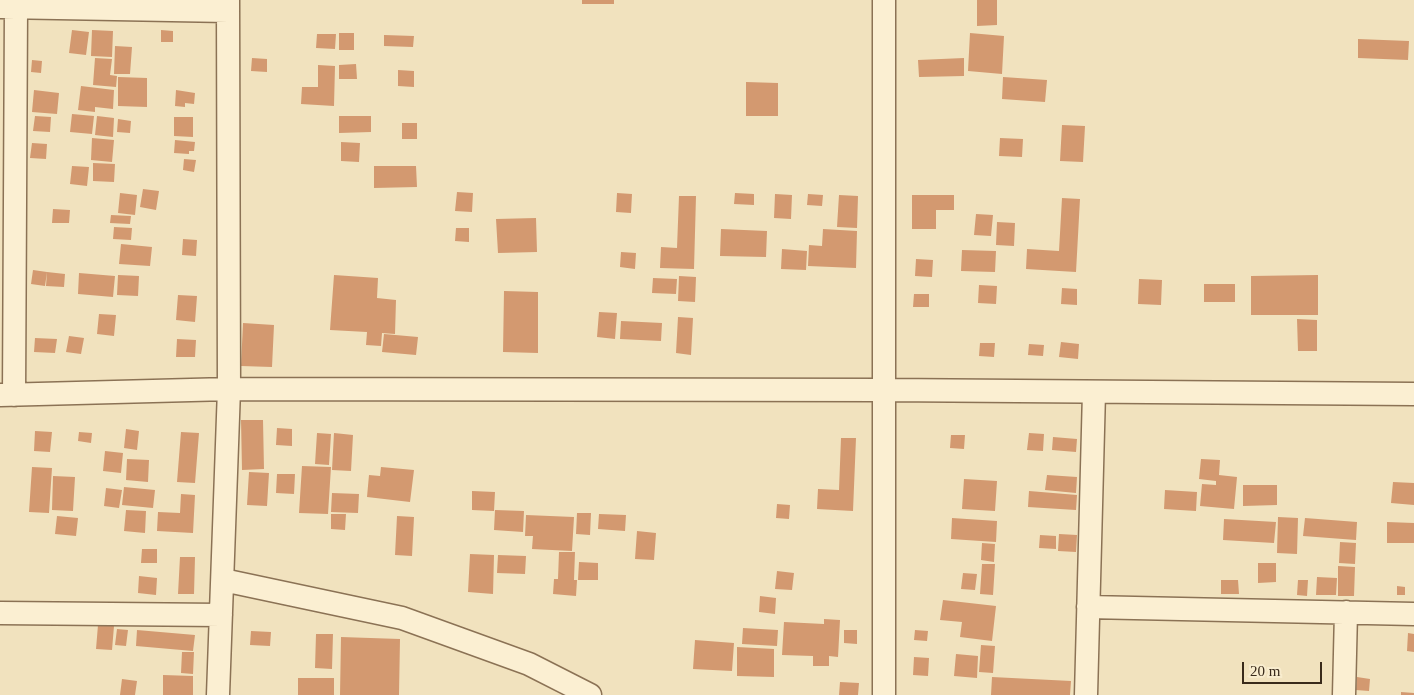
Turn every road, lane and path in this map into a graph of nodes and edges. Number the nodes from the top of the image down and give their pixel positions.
1 (884, 0) edge
2 (228, 5) edge
3 (8, 7) edge
4 (7, 177) edge
5 (229, 389) junction
6 (885, 390) junction
7 (1094, 392) junction
8 (1414, 394) edge
9 (7, 395) edge
10 (223, 580) junction
11 (1088, 607) junction
12 (1346, 612) junction
13 (0, 613) edge
14 (1414, 614) edge
15 (221, 615) junction
16 (218, 695) edge
17 (590, 695) edge
18 (884, 695) edge
19 (1086, 695) edge
20 (1344, 695) edge

1 - 6 street
2 - 3 street
2 - 5 street
3 - 4 street
4 - 9 street
5 - 6 street
5 - 9 street
5 - 10 street
6 - 7 street
6 - 18 street
7 - 8 street
7 - 11 street
10 - 15 street
10 - 17 street
11 - 12 street
11 - 19 street
12 - 14 street
12 - 20 street
13 - 15 street
15 - 16 street

